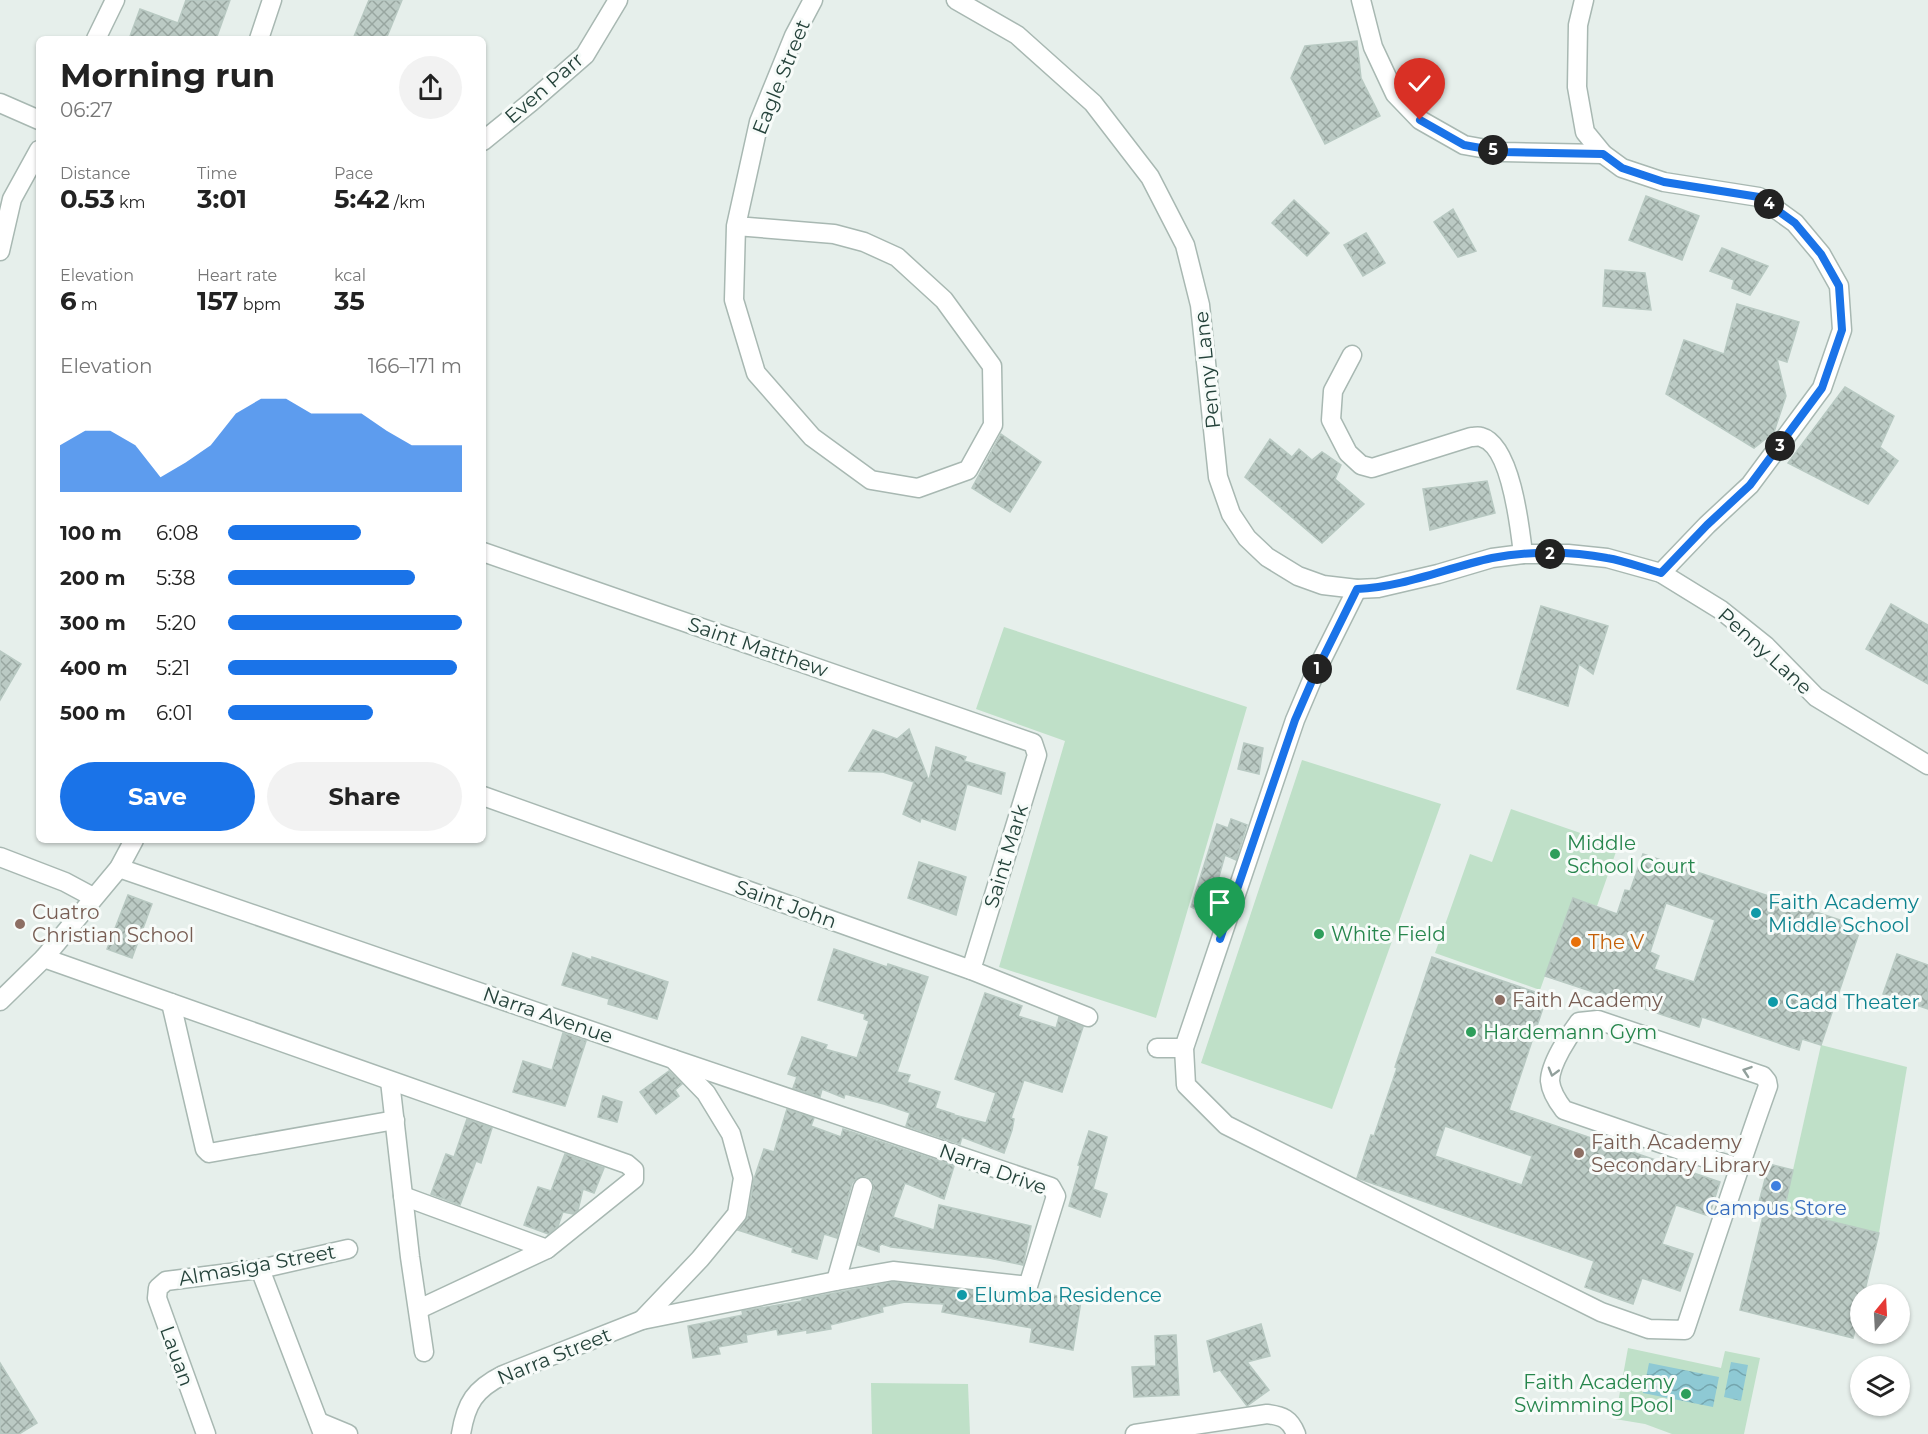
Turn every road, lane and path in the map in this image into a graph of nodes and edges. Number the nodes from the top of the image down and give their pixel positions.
1 (115, 0) edge
2 (272, 0) edge
3 (618, 0) edge
4 (813, 0) edge
5 (956, 0) edge
6 (1361, 0) edge
7 (1584, 0) edge
8 (97, 36) edge
9 (261, 36) edge
10 (0, 103) edge
11 (36, 119) edge
12 (486, 139) edge
13 (1603, 154) junction
14 (36, 155) edge
15 (736, 226) junction
16 (0, 251) edge
17 (1352, 355) dead end
18 (486, 553) edge
19 (1523, 554) junction
20 (1661, 573) junction
21 (1357, 589) junction
22 (1033, 743) joint
23 (1928, 765) edge
24 (486, 797) edge
25 (132, 843) edge
26 (0, 857) edge
27 (119, 868) junction
28 (93, 897) junction
29 (44, 958) junction
30 (970, 970) junction
31 (0, 1001) edge
32 (171, 1003) junction
33 (1088, 1017) dead end
34 (1157, 1048) dead end
35 (1184, 1048) junction
36 (673, 1059) junction
37 (390, 1081) junction
38 (394, 1120) junction
39 (1740, 1168) junction
40 (862, 1187) dead end
41 (403, 1196) junction
42 (348, 1249) dead end
43 (547, 1249) junction
44 (260, 1269) junction
45 (166, 1281) joint
46 (836, 1281) junction
47 (419, 1308) junction
48 (642, 1320) junction
49 (424, 1353) dead end
50 (321, 1428) edge
51 (206, 1434) edge
52 (348, 1434) edge
53 (461, 1434) edge
54 (1135, 1434) edge
55 (1296, 1434) edge

1 - 8 street
2 - 9 street
3 - 12 street, Even Parr
4 - 15 street, Eagle Street
5 - 21 street, Penny Lane
6 - 13 street
7 - 13 street
10 - 11 street
13 - 20 street
14 - 16 street
15 - 15 street, Eagle Street
17 - 19 street
18 - 22 street, Saint Matthew
19 - 20 street, Penny Lane
19 - 21 street, Penny Lane
20 - 23 street, Penny Lane
21 - 35 street
22 - 30 street, Saint Mark
24 - 30 street, Saint John
25 - 27 street
26 - 28 street
27 - 28 street
27 - 36 street, Narra Avenue
28 - 29 street
29 - 31 street
29 - 32 street
30 - 33 street, Saint John
32 - 37 street
32 - 38 street
34 - 35 street
35 - 39 street
36 - 46 street, Narra Drive
36 - 48 street, Narra Avenue
37 - 38 street
37 - 43 street
38 - 41 street
39 -> 39 street
40 - 46 street
41 - 43 street
41 - 47 street
42 - 44 street, Almasiga Street
43 - 47 street
44 - 45 street, Almasiga Street
44 - 50 street
45 - 51 street, Lauan
46 - 48 street, Narra Drive
47 - 49 street
48 - 53 street, Narra Street
50 - 52 street
54 - 55 street

